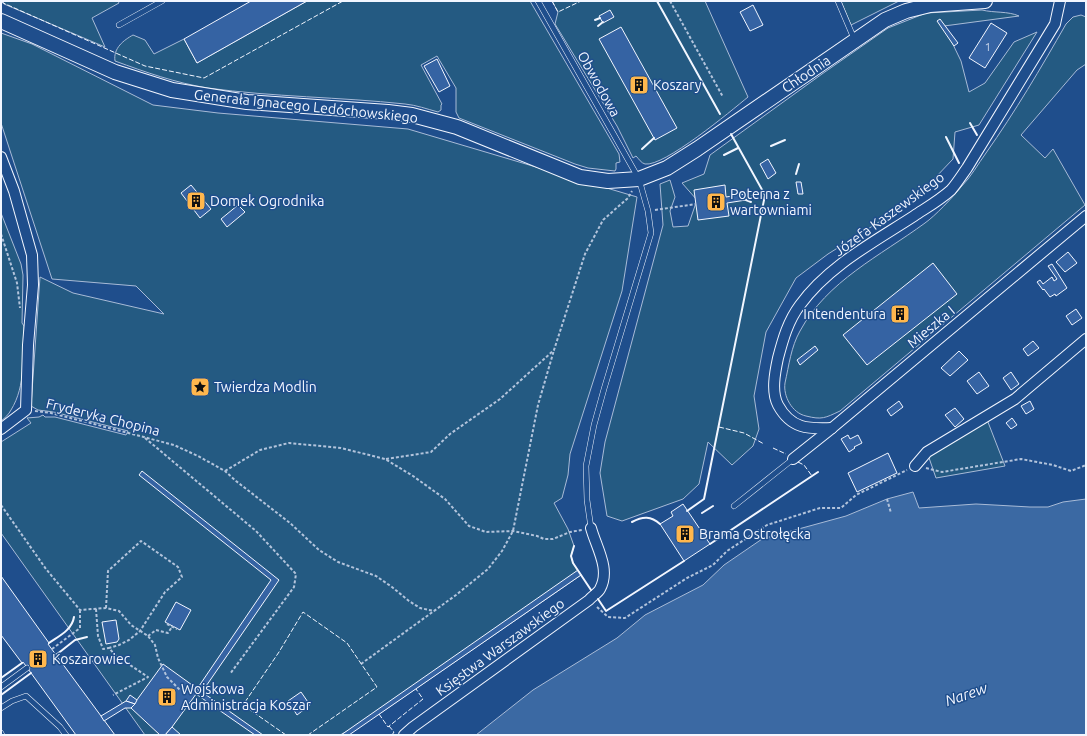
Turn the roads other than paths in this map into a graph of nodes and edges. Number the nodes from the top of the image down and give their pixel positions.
1 (162, 1) edge
2 (538, 1) edge
3 (838, 1) edge
4 (985, 1) edge
5 (1060, 1) edge
6 (1, 21) edge
7 (119, 25) dead end
8 (855, 41) junction
9 (1, 156) edge
10 (636, 185) junction
11 (1086, 216) edge
12 (1086, 339) edge
13 (832, 428) junction
14 (1, 429) edge
15 (793, 459) joint
16 (915, 466) road end
17 (734, 506) dead end
18 (591, 528) joint
19 (27, 668) dead end
20 (1, 687) edge
21 (1, 708) edge
22 (66, 735) edge
23 (404, 735) edge

1 - 7 lane
2 - 10 lane, Obwodowa
3 - 8 lane
4 - 8 street, Chłodnia
5 - 13 street, Józefa Kaszewskiego
6 - 10 street, Generała Ignacego Ledóchowskiego
8 - 10 street, Chłodnia
9 - 14 street
10 - 18 lane, Obwodowa
11 - 13 street, Mieszka I
12 - 16 street
13 - 15 street, Mieszka I
15 - 17 lane
18 - 23 street, Księstwa Warszawskiego
19 - 20 lane
21 - 22 lane

